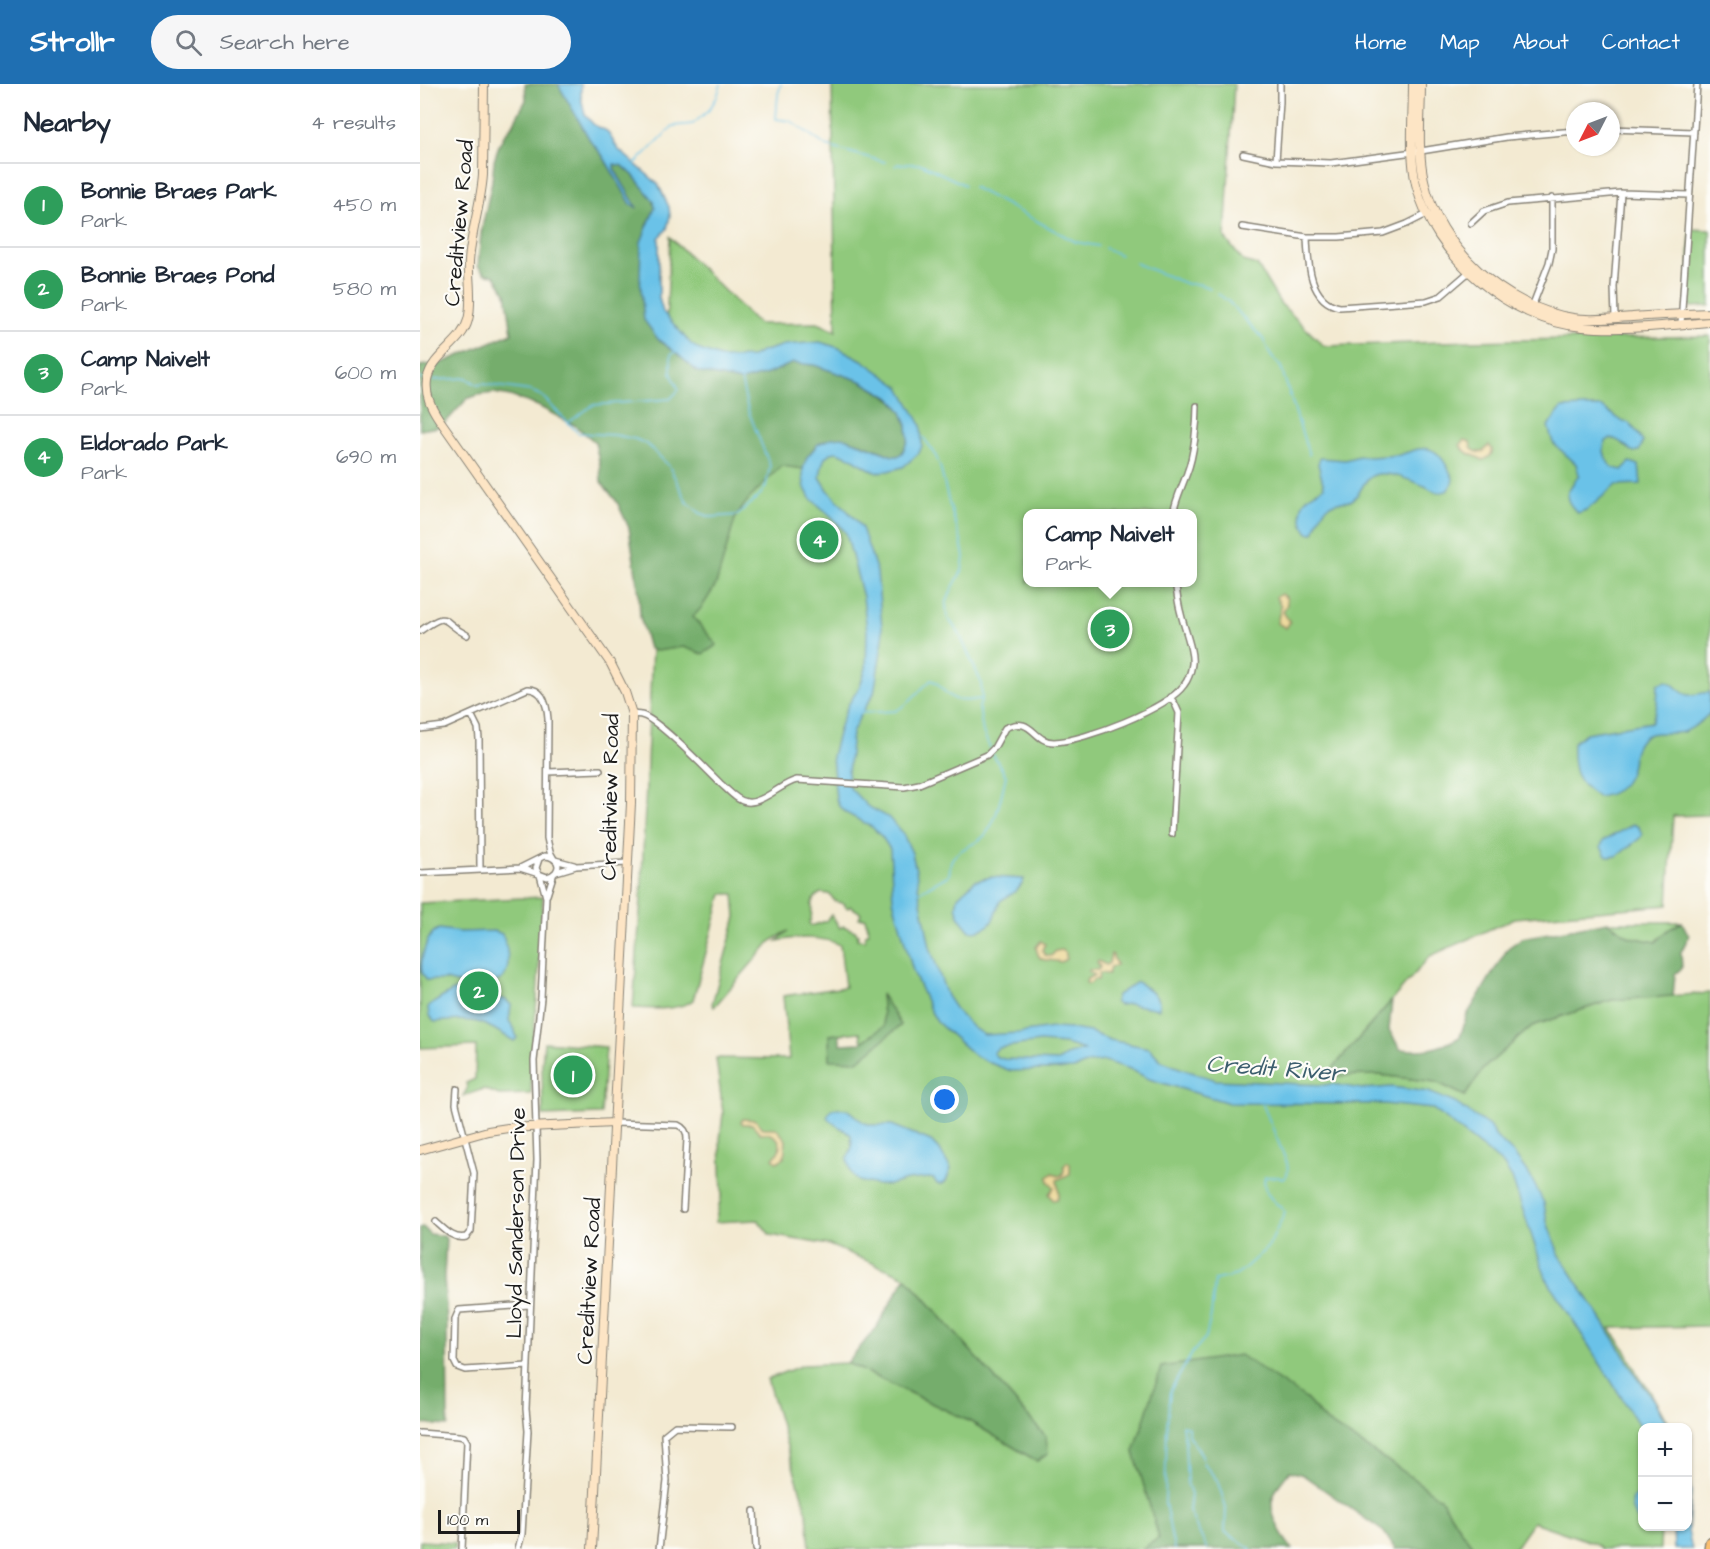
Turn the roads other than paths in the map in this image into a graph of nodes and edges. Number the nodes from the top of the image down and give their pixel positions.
1 (484, 84) edge
2 (1280, 84) edge
3 (1413, 84) edge
4 (1421, 84) edge
5 (1697, 84) edge
6 (1620, 129) edge
7 (1566, 132) edge
8 (1694, 132) junction
9 (1417, 152) junction
10 (1244, 154) dead end
11 (1276, 160) junction
12 (1621, 193) junction
13 (1689, 195) junction
14 (1552, 198) junction
15 (1427, 214) junction
16 (1471, 223) dead end
17 (1242, 226) dead end
18 (1307, 237) junction
19 (1469, 273) junction
20 (1533, 305) junction
21 (1710, 312) edge
22 (1529, 314) junction
23 (1682, 314) junction
24 (1615, 318) junction
25 (1710, 322) edge
26 (1681, 324) junction
27 (1197, 406) dead end
28 (1174, 509) edge
29 (1176, 587) edge
30 (420, 632) edge
31 (467, 635) dead end
32 (1170, 697) junction
33 (471, 714) junction
34 (632, 714) junction
35 (420, 729) edge
36 (600, 770) dead end
37 (548, 772) junction
38 (1172, 834) dead end
39 (547, 838) junction
40 (540, 858) junction
41 (555, 859) junction
42 (627, 863) junction
43 (576, 866) junction
44 (520, 868) junction
45 (480, 869) junction
46 (420, 873) edge
47 (539, 874) junction
48 (555, 874) junction
49 (546, 897) junction
50 (456, 1089) dead end
51 (614, 1123) junction
52 (535, 1126) junction
53 (465, 1137) junction
54 (420, 1150) edge
55 (683, 1209) dead end
56 (436, 1222) dead end
57 (530, 1305) junction
58 (528, 1366) junction
59 (732, 1427) dead end
60 (420, 1433) edge
61 (754, 1511) dead end
62 (1710, 1542) edge
63 (462, 1549) edge
64 (518, 1549) edge
65 (592, 1549) edge
66 (659, 1549) edge
67 (756, 1549) edge
68 (1709, 1549) edge

1 - 34 street, Creditview Road
2 - 11 street
3 - 9 street
4 - 9 street
5 - 8 street
6 - 8 street
7 - 9 street
8 - 13 street
9 - 11 street
9 - 15 street
9 - 20 street
10 - 11 street
12 - 13 street
12 - 14 street
12 - 24 street
13 - 23 street
14 - 16 street
14 - 20 street
15 - 18 street
15 - 19 street
17 - 18 street
18 - 19 street
19 - 22 street
20 - 22 street
20 - 24 street
21 - 23 street
22 - 26 street
23 - 24 street
23 - 26 street
25 - 26 street
27 - 28 street
29 - 32 street
30 - 31 street
32 - 34 street
32 - 38 street
33 - 35 street
33 - 37 street
33 - 45 street
34 - 42 street, Creditview Road
36 - 37 street
37 - 39 street
39 - 40 street
39 - 41 street
40 - 41 street
40 - 44 street
40 - 47 street
41 - 43 street
41 - 48 street
42 - 43 street
42 - 51 street, Creditview Road
43 - 48 street
44 - 45 street
44 - 47 street
45 - 46 street
47 - 48 street
47 - 49 street, Lloyd Sanderson Drive
48 - 49 street, Lloyd Sanderson Drive
49 - 52 street, Lloyd Sanderson Drive
50 - 53 street
51 - 52 street
51 - 55 street
51 - 65 street, Creditview Road
52 - 53 street
52 - 57 street, Lloyd Sanderson Drive
53 - 54 street
53 - 56 street
57 - 58 street, Lloyd Sanderson Drive
57 - 58 street
58 - 64 street, Lloyd Sanderson Drive
59 - 66 street
60 - 63 street
61 - 67 street
62 - 68 main road

